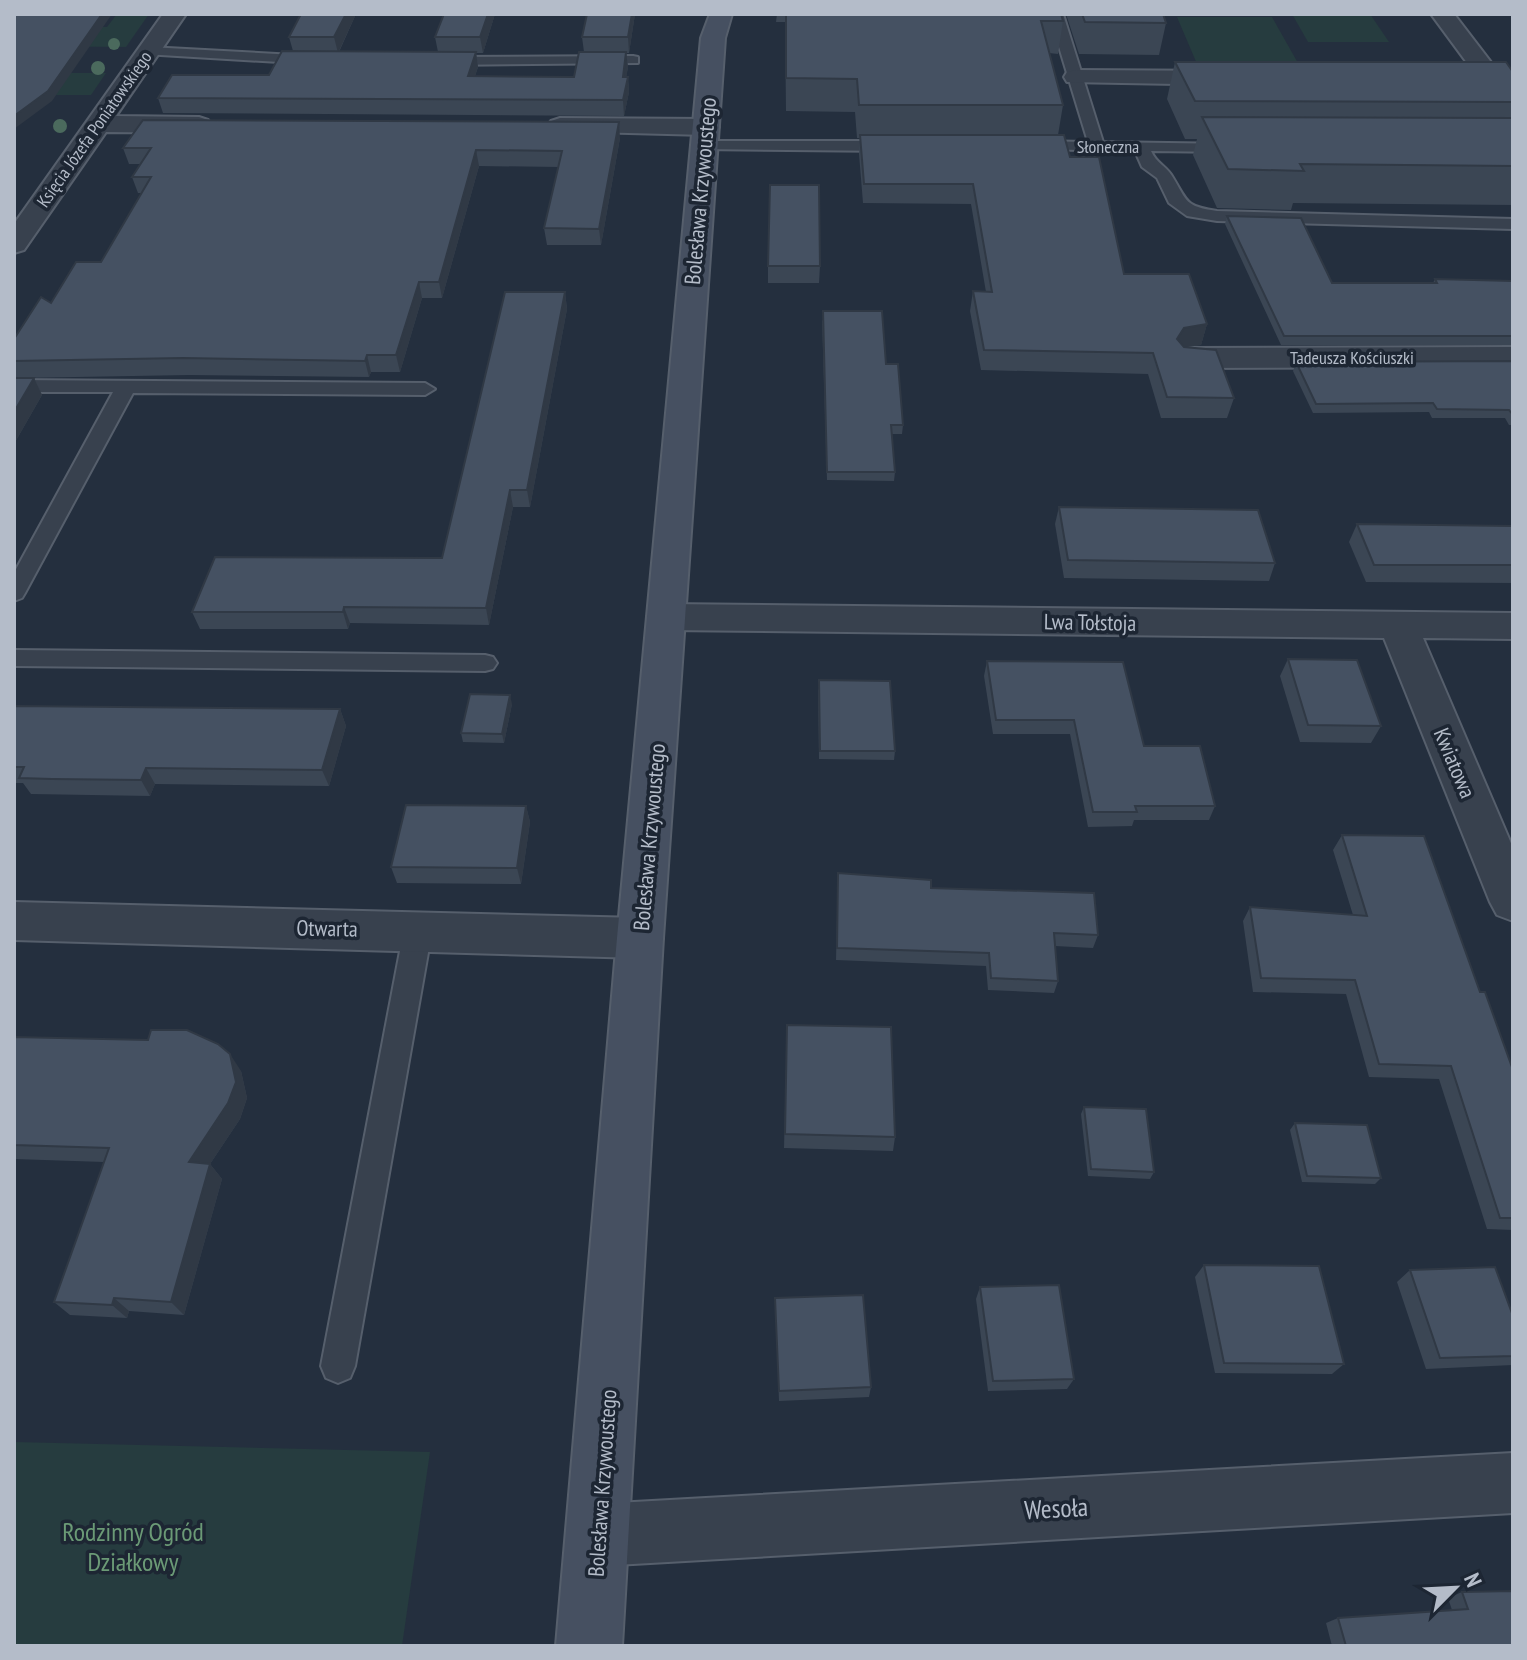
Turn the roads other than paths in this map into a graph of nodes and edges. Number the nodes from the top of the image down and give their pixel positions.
1 (175, 14) edge
2 (1056, 14) edge
3 (1442, 14) edge
4 (714, 19) edge
5 (149, 51) junction
6 (326, 60) edge
7 (633, 60) dead end
8 (433, 61) edge
9 (1076, 77) junction
10 (1490, 77) junction
11 (1254, 78) edge
12 (1460, 78) edge
13 (1513, 108) edge
14 (97, 124) junction
15 (231, 125) edge
16 (530, 126) edge
17 (704, 136) junction
18 (907, 146) edge
19 (1018, 146) edge
20 (1097, 146) junction
21 (1141, 147) junction
22 (1249, 147) edge
23 (1513, 224) edge
24 (14, 244) edge
25 (1513, 357) edge
26 (1190, 358) edge
27 (14, 386) edge
28 (126, 387) junction
29 (425, 389) dead end
30 (14, 593) edge
31 (666, 617) junction
32 (1398, 625) junction
33 (1513, 626) edge
34 (14, 658) edge
35 (485, 663) dead end
36 (1513, 902) edge
37 (14, 921) edge
38 (418, 930) junction
39 (640, 938) junction
40 (338, 1366) dead end
41 (1513, 1483) edge
42 (598, 1535) junction
43 (589, 1646) edge

1 - 5 street, Księcia Józefa Poniatowskiego
2 - 9 lane
3 - 10 street
4 - 17 street, Bolesława Krzywoustego
5 - 6 lane
5 - 14 street, Księcia Józefa Poniatowskiego
7 - 8 lane
9 - 11 street
9 - 20 lane
10 - 12 street
10 - 13 street
14 - 15 street
14 - 24 street, Księcia Józefa Poniatowskiego
16 - 17 street
17 - 18 lane
17 - 31 street, Bolesława Krzywoustego
19 - 20 lane, Słoneczna
20 - 21 lane, Słoneczna
21 - 22 lane, Słoneczna
21 - 23 lane
25 - 26 street, Tadeusza Kościuszki
27 - 28 lane
28 - 29 lane
28 - 30 lane
31 - 32 street, Lwa Tołstoja
31 - 39 street, Bolesława Krzywoustego
32 - 33 street, Lwa Tołstoja
32 - 36 street, Kwiatowa
34 - 35 lane
37 - 38 street, Otwarta
38 - 39 street, Otwarta
38 - 40 lane
39 - 42 street, Bolesława Krzywoustego
41 - 42 street, Wesoła
42 - 43 street, Bolesława Krzywoustego

